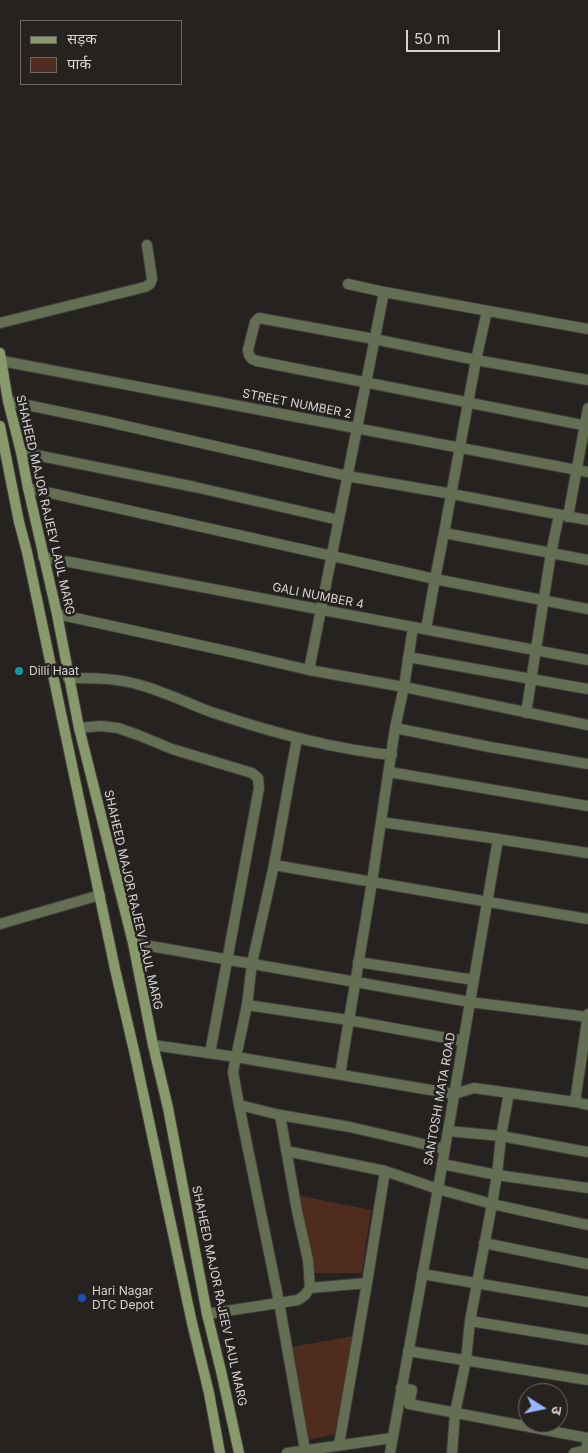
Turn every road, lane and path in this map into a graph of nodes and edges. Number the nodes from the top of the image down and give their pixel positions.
1 (147, 245) dead end
2 (348, 284) dead end
3 (384, 292) junction
4 (487, 311) junction
5 (0, 324) edge
6 (588, 329) edge
7 (374, 339) junction
8 (1, 357) edge
9 (476, 360) junction
10 (588, 380) edge
11 (366, 382) junction
12 (8, 401) junction
13 (469, 402) junction
14 (588, 408) edge
15 (0, 426) edge
16 (586, 426) edge
17 (358, 429) junction
18 (460, 448) junction
19 (21, 452) junction
20 (577, 470) junction
21 (588, 472) edge
22 (348, 476) junction
23 (28, 488) junction
24 (452, 494) junction
25 (564, 516) junction
26 (339, 520) junction
27 (588, 520) edge
28 (444, 533) junction
29 (551, 553) junction
30 (43, 557) junction
31 (331, 557) junction
32 (588, 560) edge
33 (435, 579) junction
34 (545, 601) junction
35 (320, 609) junction
36 (588, 609) edge
37 (57, 614) junction
38 (412, 627) junction
39 (426, 629) junction
40 (537, 650) junction
41 (408, 656) junction
42 (588, 660) edge
43 (309, 670) junction
44 (68, 678) junction
45 (532, 679) junction
46 (404, 687) junction
47 (588, 689) edge
48 (526, 713) junction
49 (588, 725) edge
50 (79, 728) junction
51 (395, 728) junction
52 (297, 738) junction
53 (392, 755) junction
54 (588, 764) edge
55 (389, 772) junction
56 (588, 806) edge
57 (381, 822) junction
58 (498, 839) junction
59 (588, 853) edge
60 (274, 865) junction
61 (372, 882) junction
62 (100, 895) junction
63 (488, 903) junction
64 (588, 919) edge
65 (0, 924) edge
66 (133, 943) junction
67 (227, 959) junction
68 (358, 962) junction
69 (252, 963) junction
70 (474, 980) junction
71 (355, 983) junction
72 (470, 1002) junction
73 (247, 1005) junction
74 (588, 1016) edge
75 (348, 1020) junction
76 (463, 1041) junction
77 (153, 1045) junction
78 (210, 1053) junction
79 (236, 1057) junction
80 (585, 1059) edge
81 (340, 1074) junction
82 (509, 1093) junction
83 (454, 1094) junction
84 (575, 1102) junction
85 (238, 1105) junction
86 (588, 1105) edge
87 (280, 1115) junction
88 (448, 1131) junction
89 (501, 1136) junction
90 (444, 1149) junction
91 (286, 1151) junction
92 (588, 1152) edge
93 (442, 1164) junction
94 (385, 1171) junction
95 (497, 1175) junction
96 (588, 1188) edge
97 (438, 1189) junction
98 (492, 1204) junction
99 (588, 1225) edge
100 (484, 1243) junction
101 (588, 1264) edge
102 (422, 1274) junction
103 (366, 1283) junction
104 (477, 1283) junction
105 (310, 1288) junction
106 (279, 1302) junction
107 (588, 1302) edge
108 (207, 1314) junction
109 (470, 1321) junction
110 (588, 1340) edge
111 (408, 1351) junction
112 (466, 1360) junction
113 (588, 1380) edge
114 (401, 1388) junction
115 (455, 1413) junction
116 (392, 1438) junction
117 (588, 1438) edge
118 (340, 1445) junction
119 (305, 1450) junction
120 (587, 1450) edge
121 (220, 1453) edge
122 (239, 1453) edge
123 (287, 1453) edge
124 (390, 1453) edge
125 (452, 1453) edge
126 (574, 1453) edge

1 - 5 street
2 - 3 street
3 - 4 street
3 - 7 street
4 - 6 street
4 - 9 street
7 - 9 street
7 - 11 street
7 - 11 street
8 - 12 street, SHAHEED MAJOR RAJEEV LAUL MARG
8 - 17 street, STREET NUMBER 2
9 - 10 street
9 - 13 street
11 - 13 street
11 - 17 street
12 - 19 street, SHAHEED MAJOR RAJEEV LAUL MARG
12 - 22 street
13 - 16 street
13 - 18 street
14 - 16 street
15 - 62 street
16 - 20 street
17 - 18 street, STREET NUMBER 2
17 - 22 street
18 - 20 street, STREET NUMBER 2
18 - 24 street
19 - 23 street, SHAHEED MAJOR RAJEEV LAUL MARG
19 - 26 street
20 - 21 street, STREET NUMBER 2
20 - 25 street
22 - 24 street
22 - 26 street
23 - 30 street, SHAHEED MAJOR RAJEEV LAUL MARG
23 - 31 street
24 - 25 street
24 - 28 street
25 - 27 street
25 - 29 street
26 - 31 street
28 - 29 street
28 - 33 street
29 - 32 street
29 - 34 street
30 - 35 street, GALI NUMBER 4
30 - 37 street, SHAHEED MAJOR RAJEEV LAUL MARG
31 - 33 street
31 - 35 street
33 - 34 street
33 - 39 street
34 - 36 street
34 - 40 street
35 - 38 street, GALI NUMBER 4
35 - 43 street
37 - 43 street
37 - 44 street, SHAHEED MAJOR RAJEEV LAUL MARG
38 - 39 street, GALI NUMBER 4
38 - 41 street
39 - 40 street, GALI NUMBER 4
40 - 42 street, GALI NUMBER 4
40 - 45 street
41 - 45 street
41 - 46 street
43 - 46 street
44 - 50 street, SHAHEED MAJOR RAJEEV LAUL MARG
44 - 52 street
45 - 47 street
45 - 48 street
46 - 48 street
46 - 51 street
48 - 49 street
50 - 66 street, SHAHEED MAJOR RAJEEV LAUL MARG
50 - 67 street
51 - 53 street
51 - 54 street
52 - 53 street
52 - 60 street
53 - 55 street
55 - 56 street
55 - 57 street
57 - 58 street
57 - 61 street
58 - 59 street
58 - 63 street, SANTOSHI MATA ROAD
60 - 61 street
60 - 69 street
61 - 63 street
61 - 68 street
62 - 65 street
62 - 121 street
63 - 64 street
63 - 70 street, SANTOSHI MATA ROAD
66 - 67 street
66 - 77 street, SHAHEED MAJOR RAJEEV LAUL MARG
67 - 69 street
67 - 78 street
68 - 70 street
68 - 71 street
69 - 71 street
69 - 73 street
70 - 72 street, SANTOSHI MATA ROAD
71 - 72 street
71 - 75 street
72 - 74 street
72 - 76 street, SANTOSHI MATA ROAD
73 - 75 street
73 - 79 street
74 - 80 street
75 - 76 street
75 - 81 street
76 - 83 street, SANTOSHI MATA ROAD
77 - 78 street
77 - 108 street, SHAHEED MAJOR RAJEEV LAUL MARG
78 - 79 street
79 - 81 street
79 - 85 street
80 - 84 street
81 - 83 street
82 - 83 street
82 - 84 street
82 - 89 street
83 - 88 street, SANTOSHI MATA ROAD
84 - 86 street
85 - 87 street
85 - 106 street
87 - 90 street
87 - 91 street
88 - 89 street
88 - 90 street, SANTOSHI MATA ROAD
89 - 92 street
89 - 95 street
90 - 93 street, SANTOSHI MATA ROAD
91 - 94 street
91 - 105 street
93 - 95 street
93 - 97 street, SANTOSHI MATA ROAD
94 - 97 street
94 - 103 street
95 - 96 street
95 - 98 street
97 - 98 street
97 - 102 street, SANTOSHI MATA ROAD
98 - 99 street
98 - 100 street
100 - 101 street
100 - 104 street
102 - 104 street
102 - 111 street, SANTOSHI MATA ROAD
103 - 105 street
103 - 118 street
104 - 107 street
104 - 109 street
105 - 106 street
106 - 108 street
106 - 119 street
108 - 122 street, SHAHEED MAJOR RAJEEV LAUL MARG
109 - 110 street
109 - 112 street
111 - 112 street
111 - 114 street, SANTOSHI MATA ROAD
112 - 113 street
112 - 115 street
114 - 115 street
114 - 116 street, SANTOSHI MATA ROAD
115 - 117 street
115 - 125 street
116 - 118 street
116 - 124 street, SANTOSHI MATA ROAD
117 - 120 street
118 - 119 street
119 - 123 street
120 - 126 street

